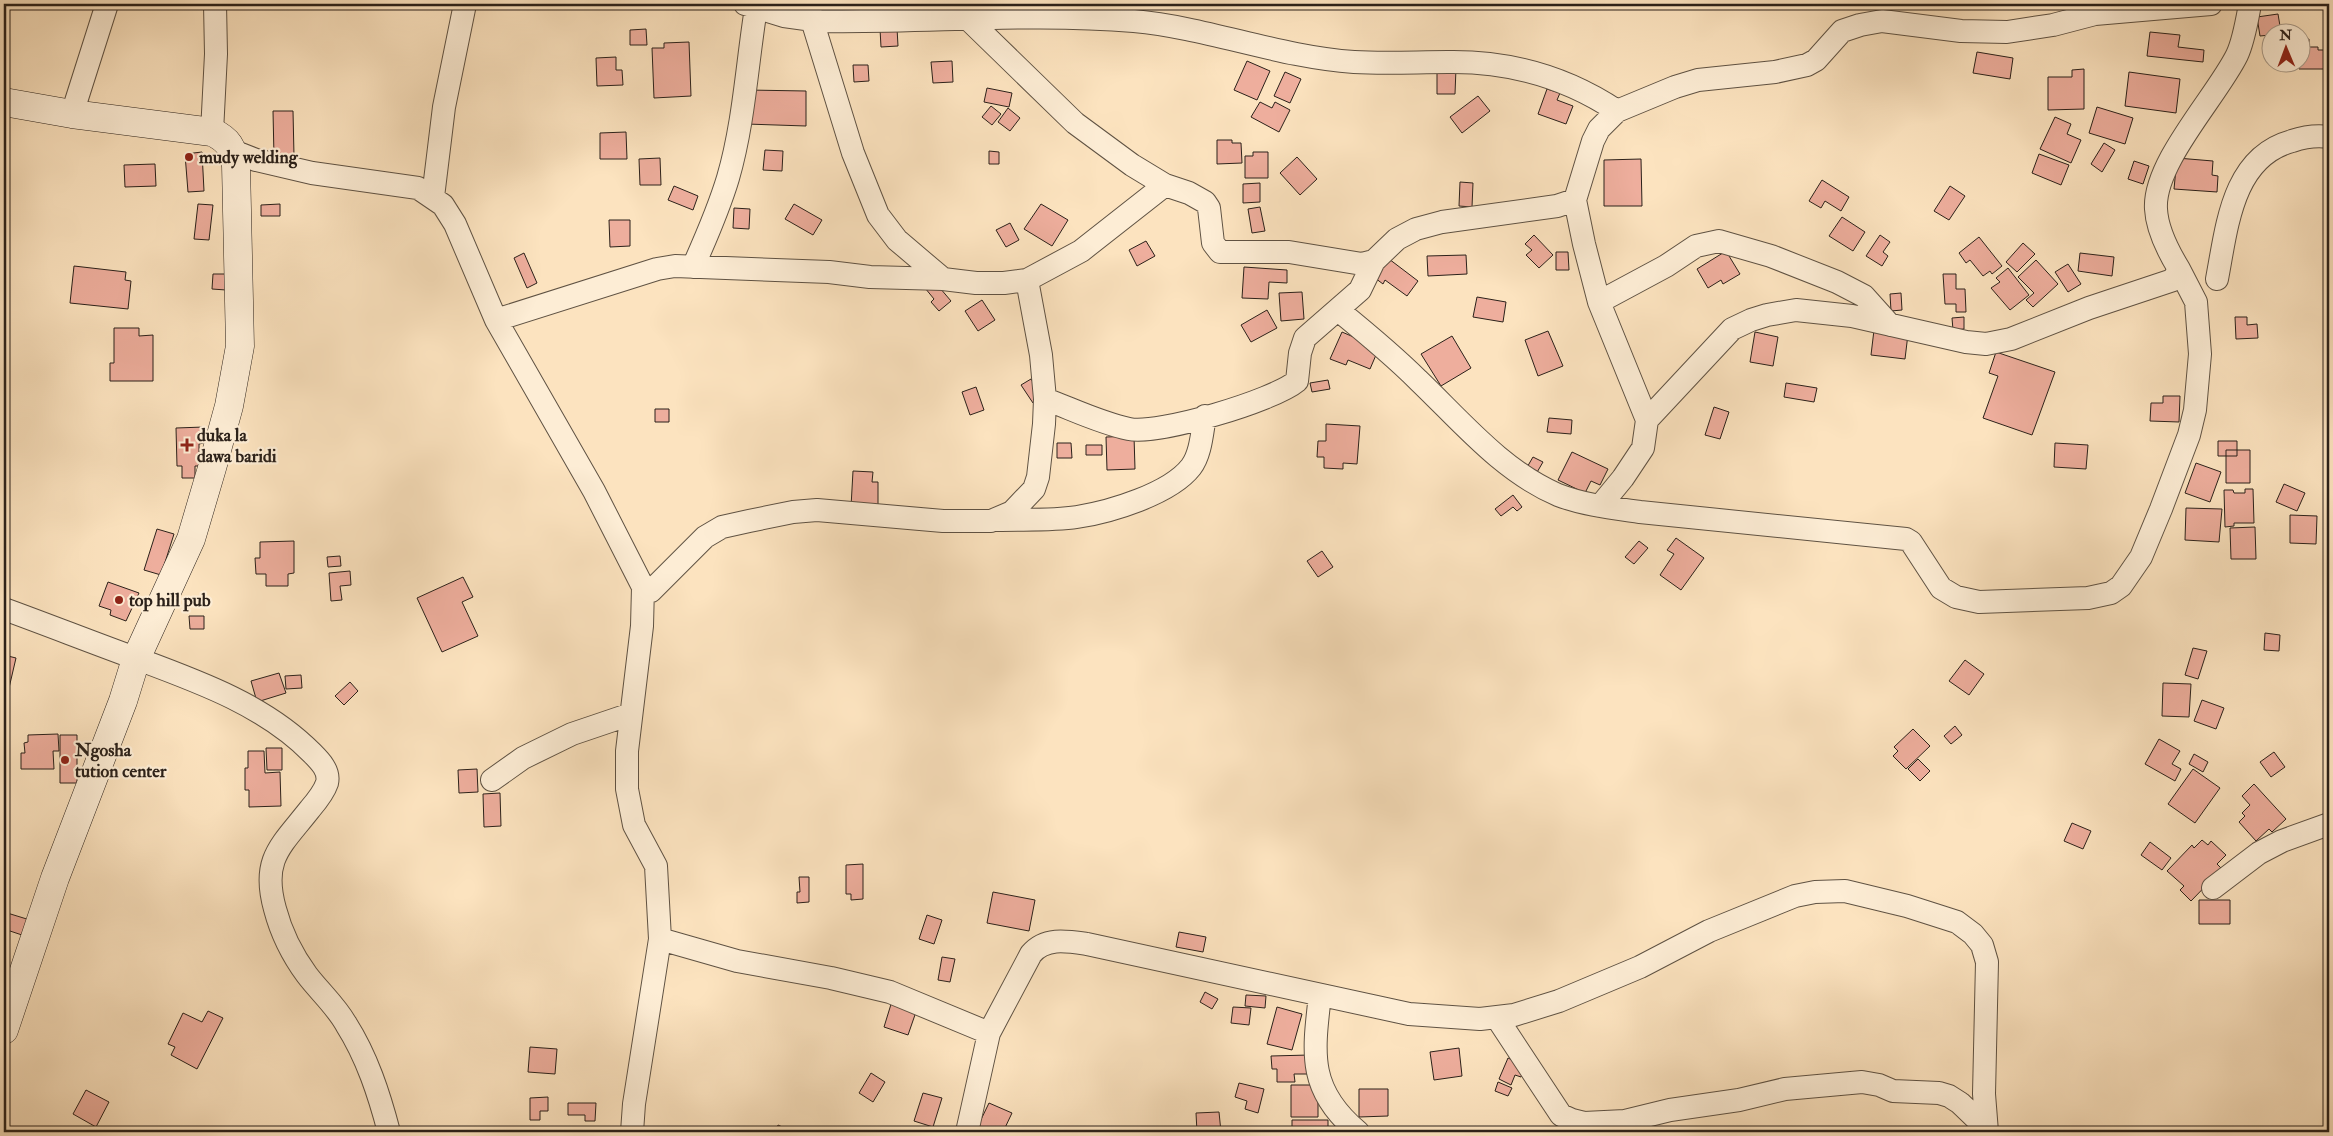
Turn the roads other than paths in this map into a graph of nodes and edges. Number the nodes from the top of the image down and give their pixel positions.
1 (107, 4) edge
2 (215, 4) edge
3 (465, 4) edge
4 (2211, 4) edge
5 (2250, 4) edge
6 (751, 6) edge
7 (967, 18) junction
8 (812, 20) junction
9 (4, 102) edge
10 (1617, 111) junction
11 (72, 114) junction
12 (212, 132) junction
13 (2329, 137) edge
14 (233, 151) junction
15 (1165, 185) junction
16 (433, 197) junction
17 (1575, 200) junction
18 (1374, 261) junction
19 (693, 267) junction
20 (2178, 269) junction
21 (942, 279) junction
22 (2217, 279) dead end
23 (1027, 280) junction
24 (1599, 302) junction
25 (1338, 310) junction
26 (496, 320) junction
27 (1890, 325) junction
28 (1045, 399) junction
29 (1205, 416) junction
30 (1647, 420) junction
31 (1600, 506) junction
32 (991, 521) junction
33 (652, 591) dead end
34 (4, 608) edge
35 (136, 659) junction
36 (631, 714) junction
37 (492, 780) dead end
38 (2329, 824) edge
39 (2213, 888) dead end
40 (660, 939) junction
41 (1320, 995) junction
42 (9, 1000) edge
43 (1497, 1018) junction
44 (4, 1030) edge
45 (989, 1033) junction
46 (1987, 1130) edge
47 (389, 1132) edge
48 (632, 1132) edge
49 (967, 1132) edge
50 (1358, 1132) edge

1 - 11 street
2 - 12 street
3 - 16 street
4 - 10 street
5 - 20 street
6 - 8 street
6 - 19 street
7 - 8 street
7 - 10 street
7 - 15 street
8 - 21 street
9 - 11 street
10 - 17 street
11 - 12 street
12 - 14 street
13 - 22 street
14 - 16 street
14 - 35 street
15 - 18 street
15 - 23 street
16 - 26 street
17 - 18 street
17 - 24 street
18 - 25 street
19 - 21 street
19 - 26 street
20 - 27 street
20 - 31 street
21 - 23 street
23 - 28 street
24 - 27 street
24 - 30 street
25 - 29 street
25 - 31 street
26 - 36 street
27 - 30 street
28 - 29 street
28 - 32 street
29 - 32 street
30 - 31 street
32 - 33 street
34 - 35 street
35 - 42 street
35 - 47 street
36 - 37 street
36 - 40 street
38 - 39 street
40 - 45 street
40 - 48 street
41 - 43 street
41 - 45 street
41 - 50 street
42 - 44 street
43 - 46 street
43 - 46 street
45 - 49 street

